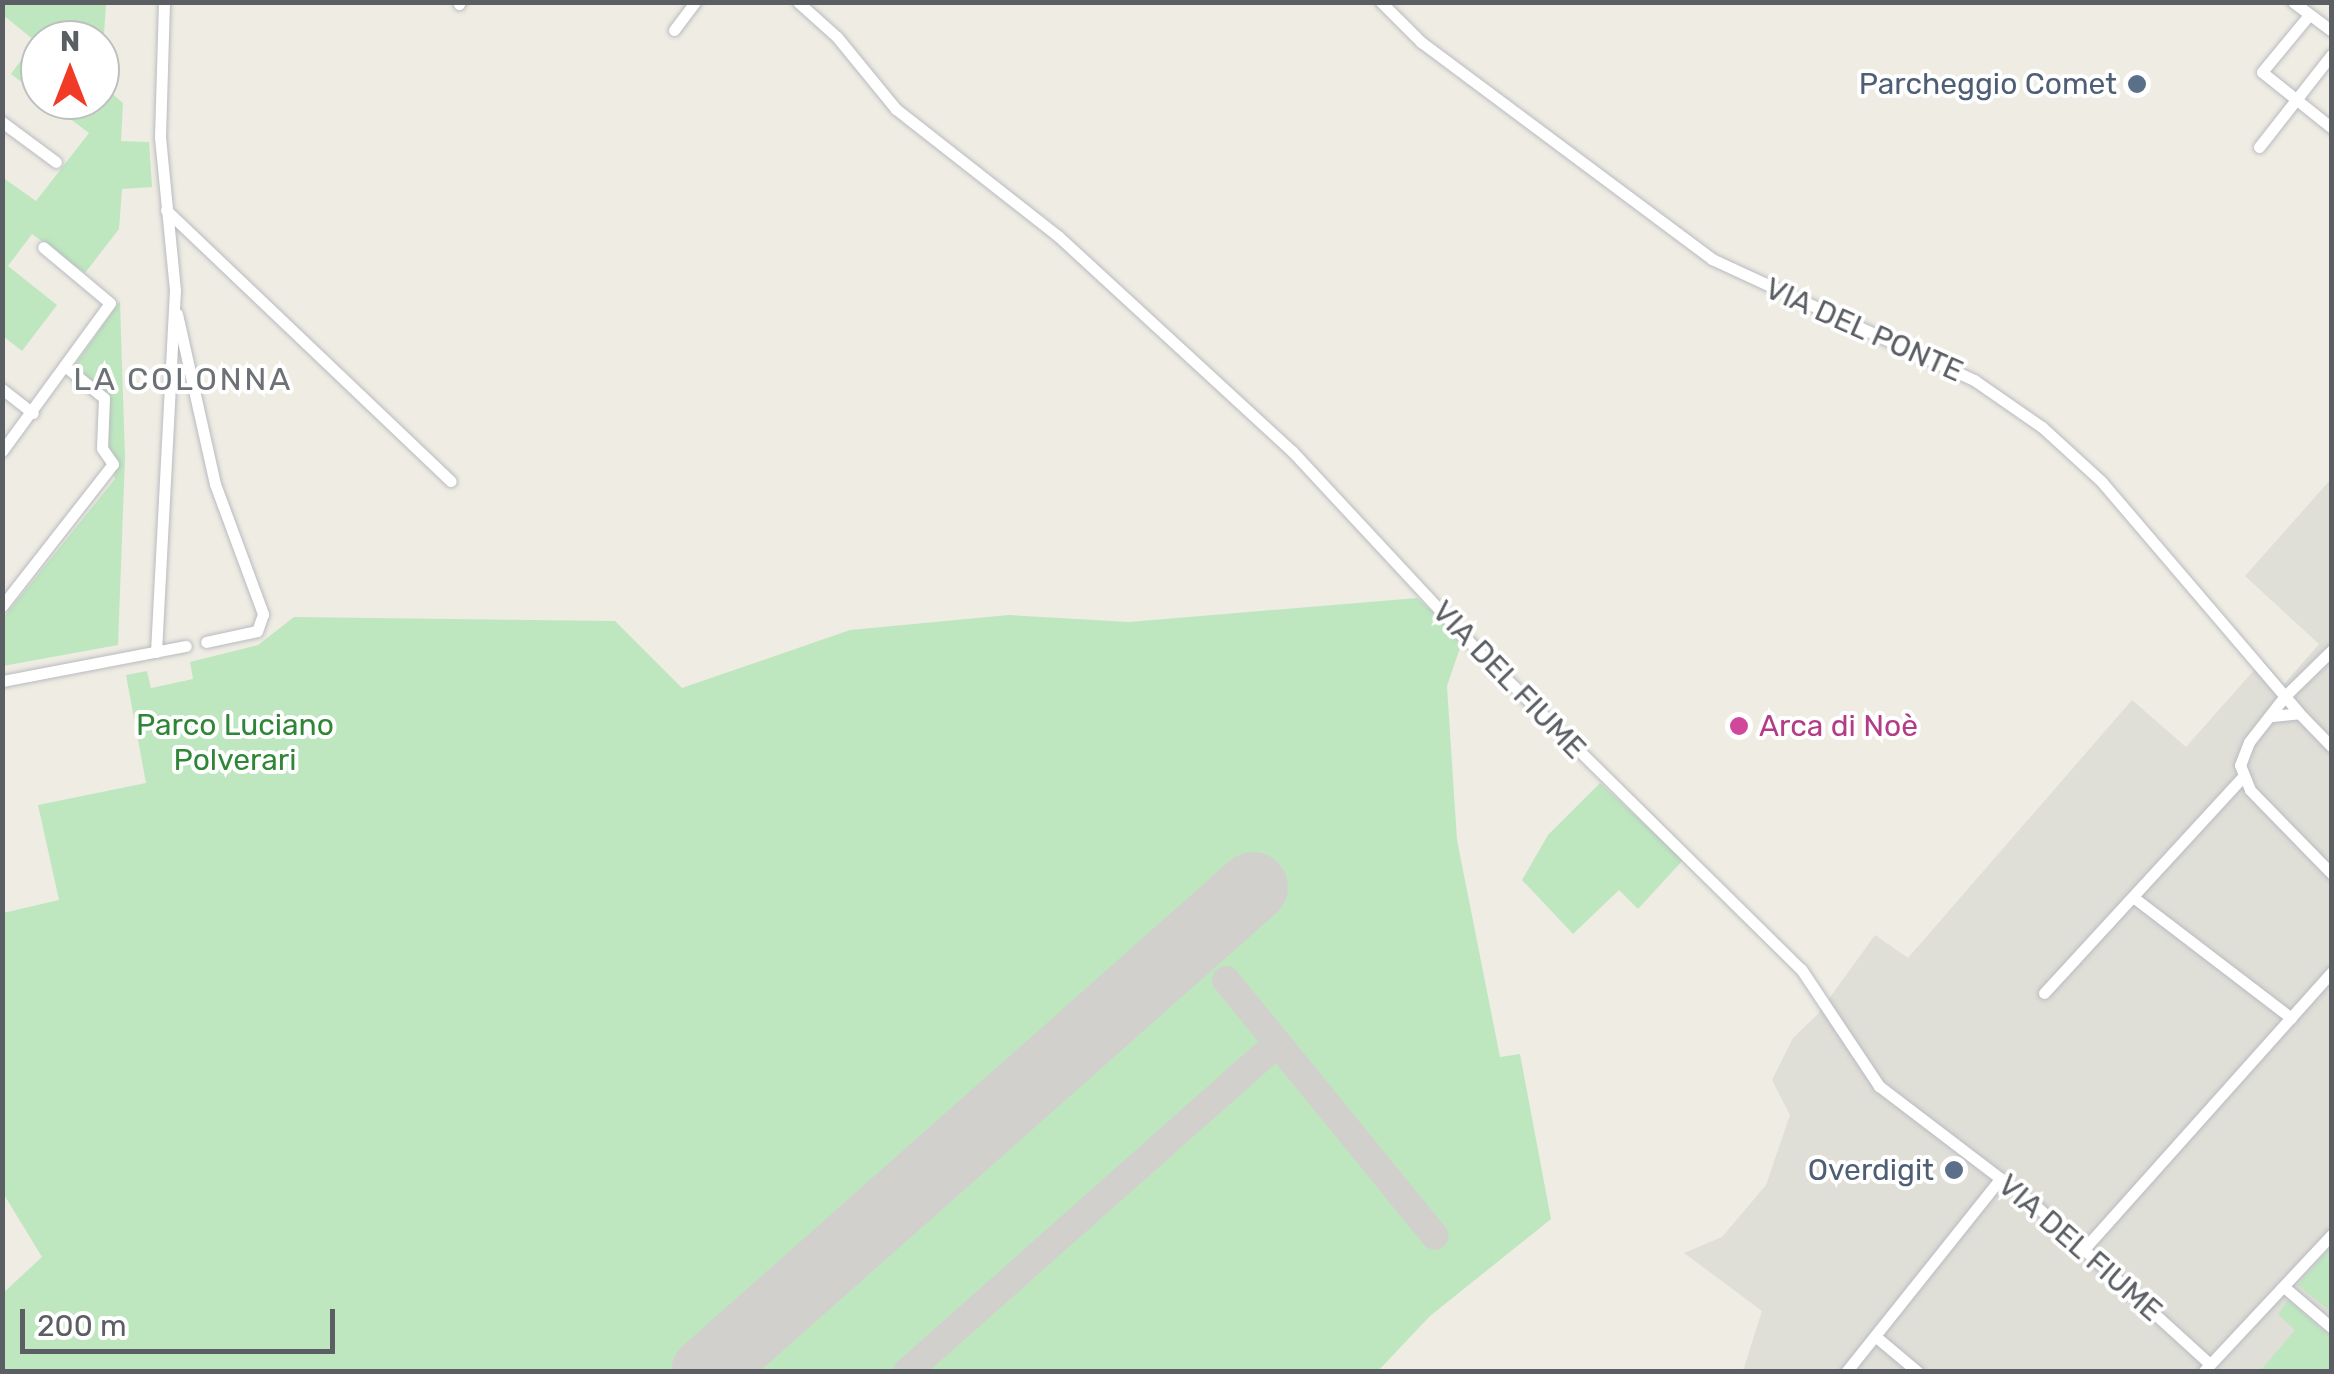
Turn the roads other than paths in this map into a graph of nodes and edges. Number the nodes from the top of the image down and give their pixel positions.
1 (164, 2) edge
2 (695, 2) edge
3 (798, 2) edge
4 (1380, 2) edge
5 (2293, 2) edge
6 (2309, 14) junction
7 (674, 30) dead end
8 (2332, 31) edge
9 (2332, 54) edge
10 (2296, 100) junction
11 (2, 122) edge
12 (2332, 128) edge
13 (2259, 147) dead end
14 (56, 162) dead end
15 (166, 210) junction
16 (43, 247) dead end
17 (174, 300) junction
18 (66, 367) junction
19 (2, 389) edge
20 (33, 413) junction
21 (2, 451) edge
22 (451, 480) dead end
23 (2, 606) edge
24 (206, 642) dead end
25 (186, 646) dead end
26 (2332, 650) edge
27 (156, 652) junction
28 (2305, 680) junction
29 (2, 681) edge
30 (2285, 696) junction
31 (2300, 712) junction
32 (2271, 716) junction
33 (2332, 747) edge
34 (2242, 778) junction
35 (2332, 874) edge
36 (2133, 897) junction
37 (2332, 972) edge
38 (2044, 993) dead end
39 (2290, 1018) junction
40 (2001, 1178) junction
41 (2332, 1234) edge
42 (2084, 1249) junction
43 (2284, 1287) junction
44 (2332, 1328) edge
45 (1875, 1336) junction
46 (2207, 1368) edge
47 (1846, 1372) edge
48 (1918, 1372) edge

1 - 15 street
2 - 7 street
3 - 40 street, VIA DEL FIUME
4 - 30 street, VIA DEL PONTE
5 - 6 street
6 - 8 street
6 - 10 street
9 - 10 street
10 - 12 street
10 - 13 street
11 - 14 street
15 - 17 street
15 - 22 street
16 - 18 street
17 - 24 street
17 - 27 street
18 - 20 street
18 - 23 street
19 - 20 street
20 - 21 street
25 - 27 street
26 - 28 street
27 - 29 street
28 - 30 street
28 - 31 street
30 - 31 street, VIA DEL PONTE
30 - 32 street
31 - 32 street
31 - 33 street, VIA DEL PONTE
32 - 34 street
34 - 35 street
34 - 36 street
36 - 38 street
36 - 39 street
37 - 39 street
39 - 42 street
40 - 42 street, VIA DEL FIUME
40 - 45 street
41 - 43 street
42 - 46 street, VIA DEL FIUME
43 - 44 street
43 - 46 street
45 - 47 street
45 - 48 street

